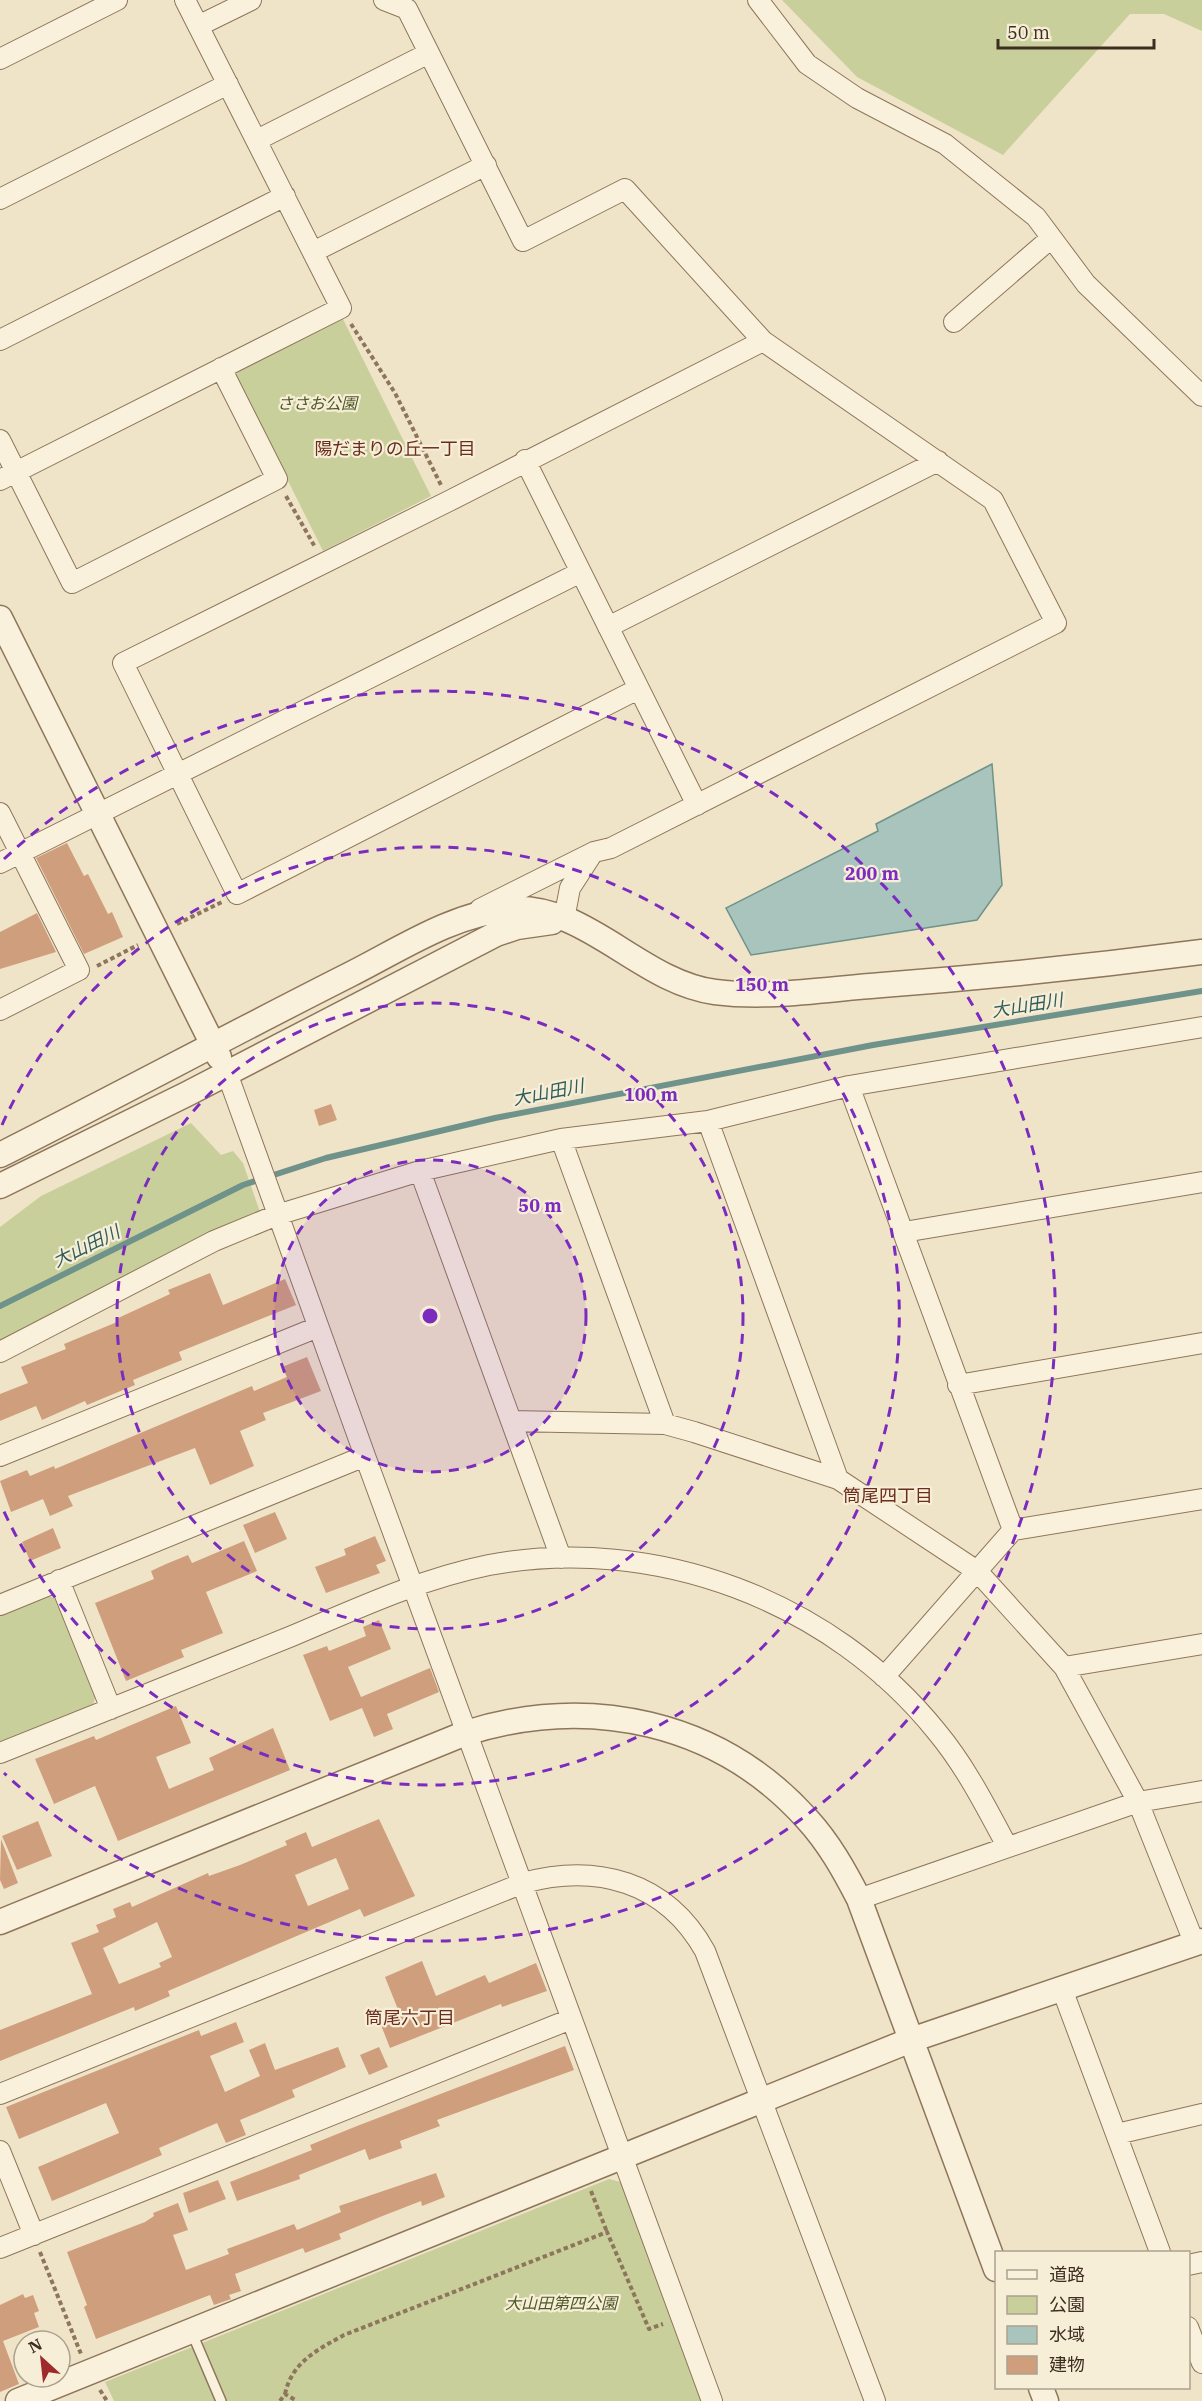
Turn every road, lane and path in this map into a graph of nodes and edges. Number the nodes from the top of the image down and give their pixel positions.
1 (117, 0) edge
2 (185, 0) edge
3 (251, 0) edge
4 (384, 0) edge
5 (758, 0) edge
6 (198, 26) junction
7 (429, 53) junction
8 (0, 59) edge
9 (228, 84) junction
10 (257, 140) junction
11 (486, 165) junction
12 (285, 196) junction
13 (0, 199) edge
14 (1050, 239) junction
15 (313, 252) junction
16 (341, 308) junction
17 (954, 322) dead end
18 (0, 340) edge
19 (763, 341) junction
20 (221, 368) junction
21 (1202, 396) edge
22 (0, 440) edge
23 (525, 460) junction
24 (938, 462) junction
25 (8, 476) edge
26 (277, 479) junction
27 (449, 501) junction
28 (324, 563) junction
29 (579, 573) junction
30 (0, 618) edge
31 (608, 627) junction
32 (638, 690) junction
33 (178, 776) junction
34 (697, 805) junction
35 (0, 813) edge
36 (99, 815) junction
37 (594, 852) junction
38 (20, 853) junction
39 (0, 863) edge
40 (237, 894) junction
41 (571, 922) junction
42 (177, 924) dead end
43 (452, 924) junction
44 (138, 945) dead end
45 (1202, 952) edge
46 (79, 970) junction
47 (0, 1010) edge
48 (1202, 1028) edge
49 (213, 1044) junction
50 (227, 1072) junction
51 (849, 1086) junction
52 (708, 1121) junction
53 (561, 1139) junction
54 (0, 1155) edge
55 (420, 1171) junction
56 (1202, 1182) edge
57 (0, 1186) edge
58 (277, 1215) junction
59 (904, 1232) junction
60 (318, 1328) junction
61 (1202, 1343) edge
62 (0, 1352) edge
63 (958, 1385) junction
64 (511, 1421) junction
65 (665, 1424) junction
66 (0, 1456) edge
67 (364, 1456) junction
68 (838, 1479) junction
69 (1202, 1499) edge
70 (1013, 1530) junction
71 (561, 1558) junction
72 (977, 1571) junction
73 (59, 1580) junction
74 (413, 1587) junction
75 (0, 1605) edge
76 (1202, 1644) edge
77 (1064, 1667) junction
78 (884, 1677) junction
79 (111, 1709) junction
80 (466, 1732) junction
81 (0, 1754) edge
82 (1202, 1791) edge
83 (1138, 1802) junction
84 (1007, 1846) junction
85 (523, 1883) junction
86 (859, 1899) junction
87 (0, 1922) edge
88 (1198, 1942) edge
89 (1062, 1989) junction
90 (572, 2019) junction
91 (911, 2040) junction
92 (0, 2094) edge
93 (764, 2101) junction
94 (1202, 2114) edge
95 (1117, 2134) junction
96 (0, 2151) edge
97 (621, 2157) junction
98 (590, 2190) dead end
99 (607, 2232) junction
100 (34, 2235) junction
101 (0, 2248) edge
102 (1159, 2251) edge
103 (995, 2266) edge
104 (681, 2316) junction
105 (191, 2331) junction
106 (1190, 2332) edge
107 (1202, 2362) edge
108 (84, 2363) dead end
109 (285, 2394) junction
110 (18, 2401) edge
111 (221, 2401) edge
112 (280, 2401) edge
113 (297, 2401) edge
114 (712, 2401) edge
115 (875, 2401) edge

1 - 8 street
2 - 6 street
3 - 6 street
4 - 7 street
5 - 14 street
6 - 9 street
7 - 10 street
7 - 11 street
9 - 10 street
9 - 13 street
10 - 12 street
11 - 15 street
11 - 19 street
12 - 15 street
12 - 18 street
14 - 17 street
14 - 21 street
15 - 16 street
16 - 20 street
16 - 27 path
19 - 23 street
19 - 24 street
20 - 25 street
20 - 26 street
22 - 25 street
23 - 27 street
23 - 29 street
24 - 31 street
24 - 34 street
25 - 26 street
26 - 28 path
27 - 28 street
28 - 33 street
29 - 31 street
29 - 33 street
30 - 36 street
31 - 32 street
32 - 34 street
32 - 40 street
33 - 36 street
33 - 40 street
34 - 37 street
35 - 38 street
36 - 38 street
36 - 49 street
37 - 41 street
37 - 43 street
38 - 39 street
38 - 46 street
40 - 42 path
41 - 43 street
41 - 45 street
41 - 50 street
43 - 49 street
44 - 46 path
46 - 47 street
48 - 51 street
49 - 50 street
49 - 54 street
50 - 57 street
50 - 58 street
51 - 52 street
51 - 59 street
52 - 53 street
52 - 68 street
53 - 55 street
53 - 65 street
55 - 58 street
55 - 64 street
56 - 59 street
58 - 60 street
58 - 62 street
59 - 63 street
60 - 66 street
60 - 67 street
61 - 63 street
63 - 70 street
64 - 65 street
64 - 71 street
65 - 68 street
67 - 73 street
67 - 74 street
68 - 72 street
69 - 70 street
70 - 72 street
71 - 74 street
71 - 78 street
72 - 77 street
72 - 78 street
73 - 75 street
73 - 79 street
74 - 79 street
74 - 80 street
76 - 77 street
77 - 83 street
78 - 84 street
79 - 81 street
80 - 85 street
80 - 86 street
80 - 87 street
82 - 83 street
83 - 84 street
83 - 88 street
84 - 86 street
85 - 90 street
85 - 92 street
85 - 93 street
86 - 91 street
88 - 89 street
89 - 91 street
89 - 95 street
90 - 97 street
90 - 100 street
91 - 93 street
91 - 103 street
93 - 97 street
93 - 115 street
94 - 95 street
95 - 102 street
96 - 100 street
97 - 104 street
97 - 105 street
98 - 99 path
99 - 104 path
99 - 109 path
100 - 101 street
100 - 108 path
104 - 114 street
105 - 110 street
105 - 111 lane
106 - 107 street
109 - 112 path
109 - 113 path

